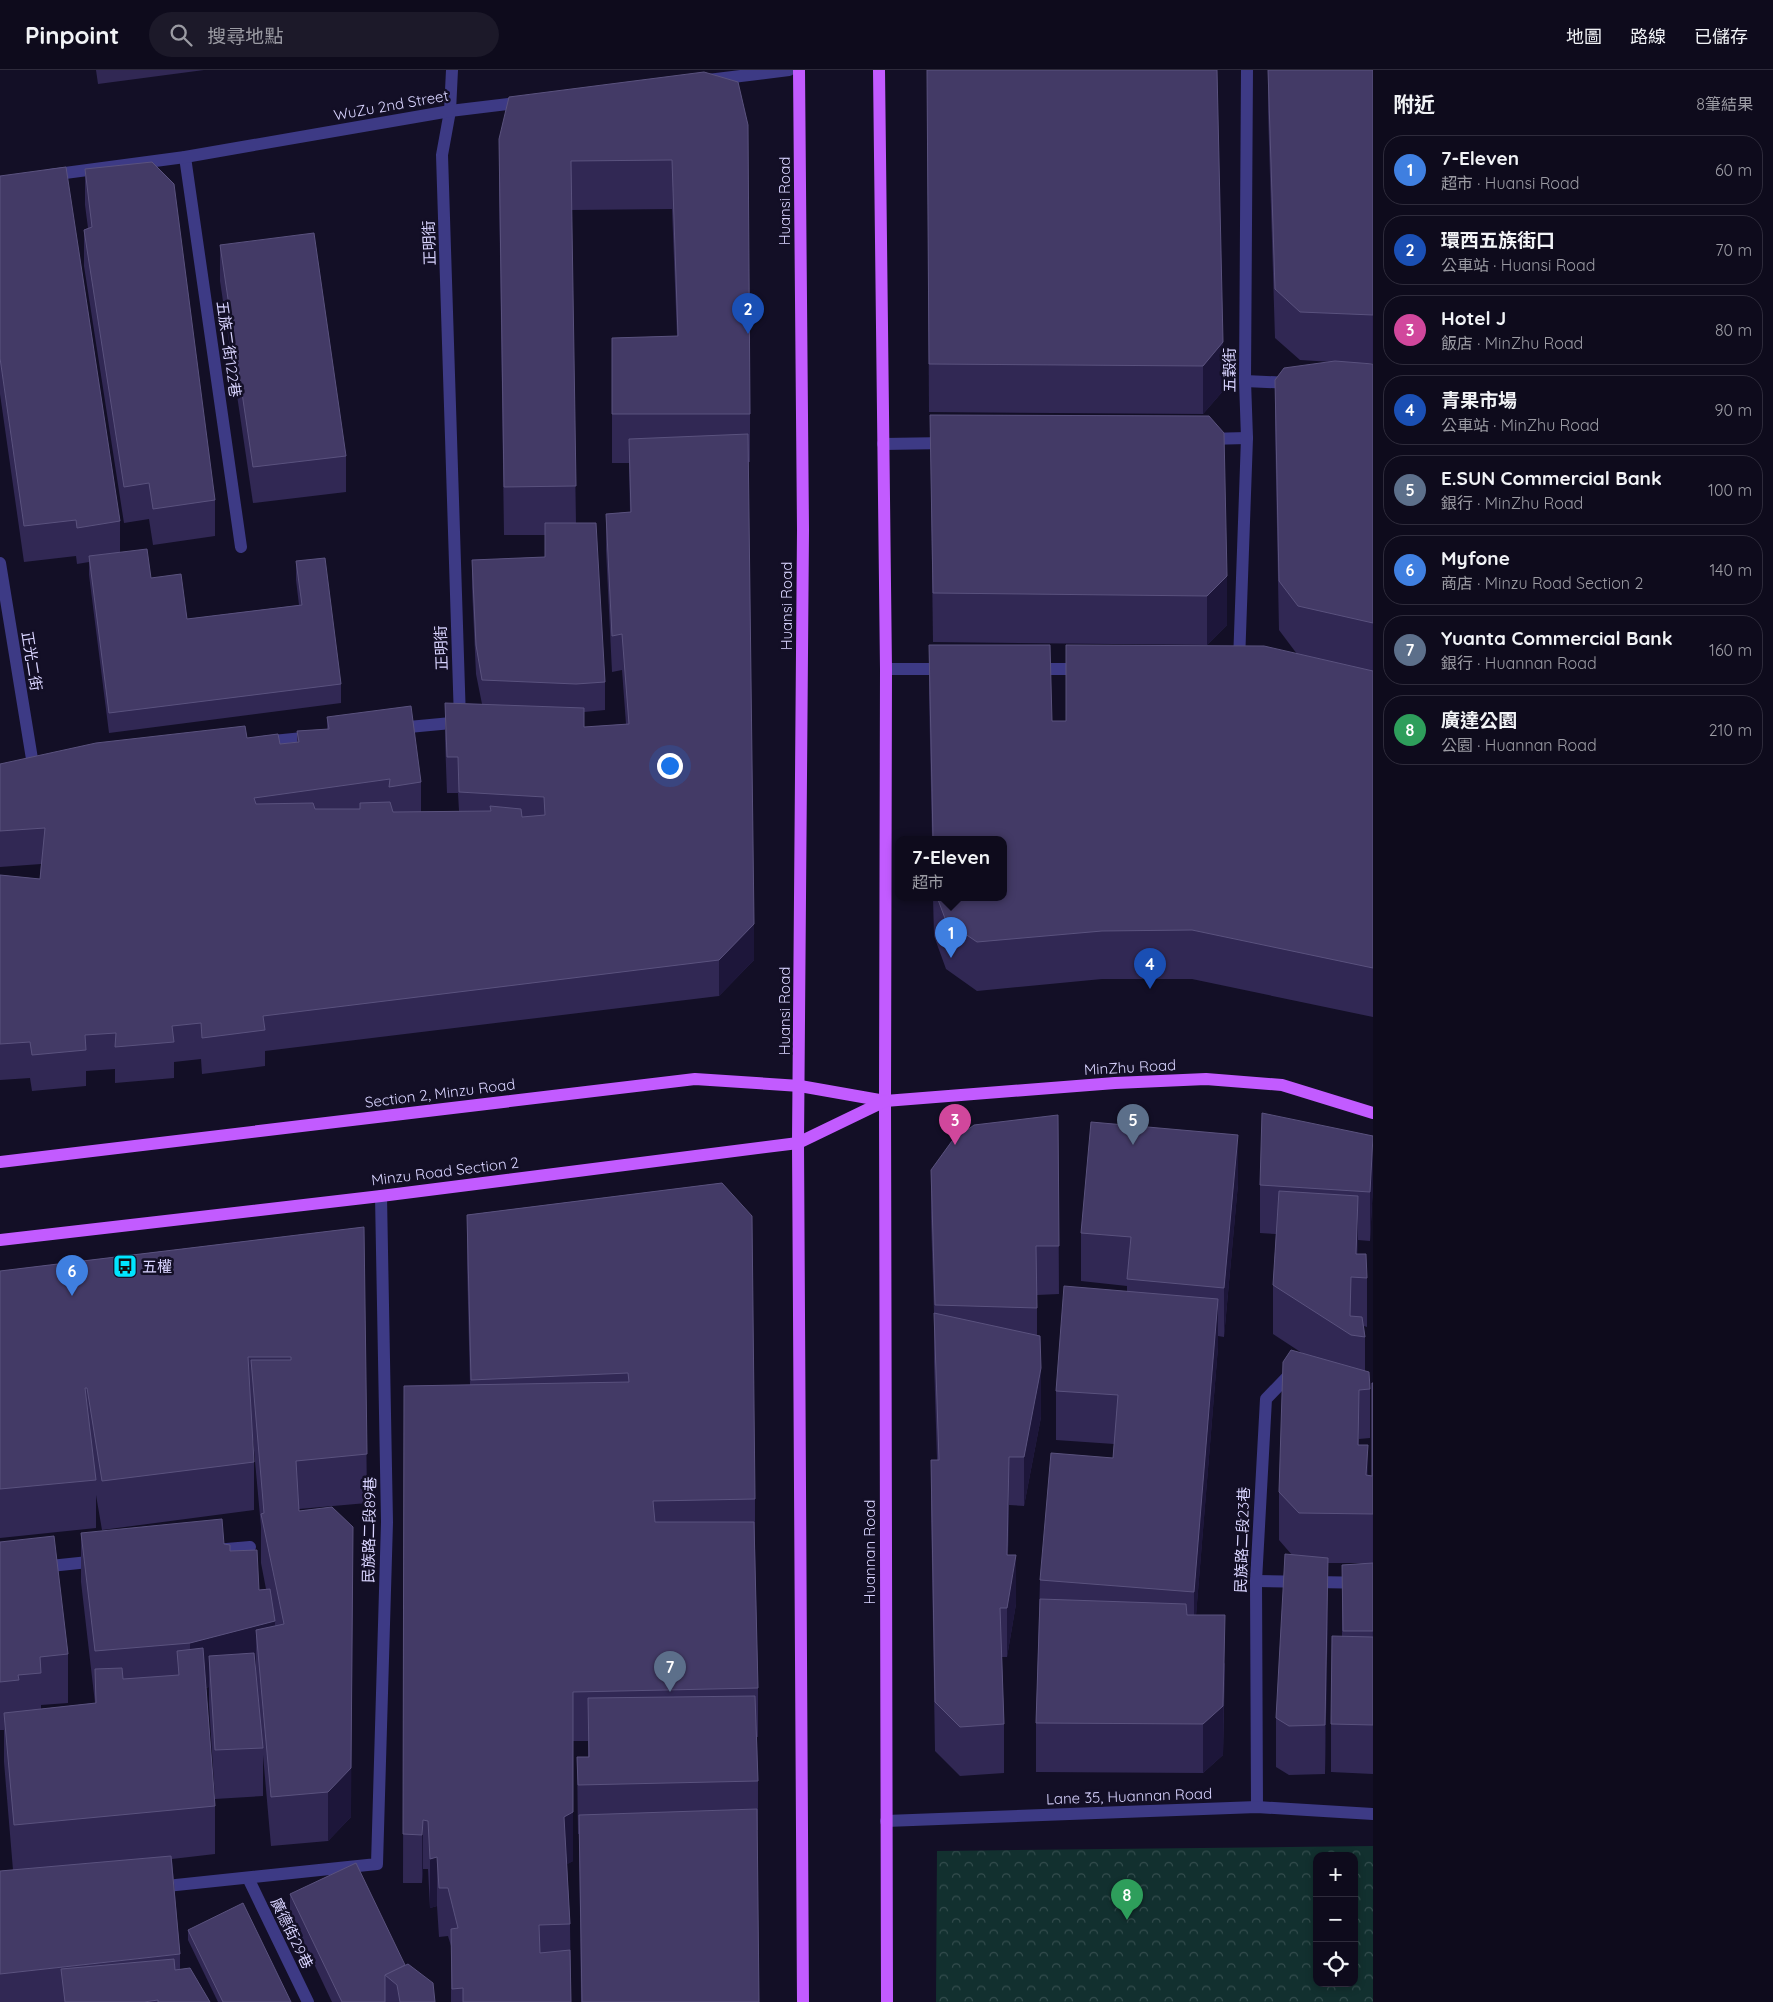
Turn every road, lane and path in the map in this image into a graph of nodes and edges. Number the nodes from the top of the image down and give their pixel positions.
1 (452, 70) edge
2 (789, 70) edge
3 (799, 70) edge
4 (879, 70) edge
5 (1247, 70) edge
6 (696, 81) edge
7 (539, 100) edge
8 (450, 111) junction
9 (185, 156) junction
10 (39, 176) edge
11 (1245, 381) junction
12 (1304, 384) edge
13 (1247, 438) junction
14 (1198, 439) edge
15 (962, 443) edge
16 (883, 444) junction
17 (241, 547) dead end
18 (0, 563) edge
19 (886, 669) junction
20 (954, 669) edge
21 (1023, 669) edge
22 (1092, 669) edge
23 (1239, 670) edge
24 (460, 722) junction
25 (478, 723) edge
26 (390, 729) edge
27 (321, 736) edge
28 (251, 743) edge
29 (33, 766) edge
30 (800, 1086) junction
31 (884, 1101) junction
32 (1373, 1113) edge
33 (798, 1142) junction
34 (0, 1162) edge
35 (381, 1196) junction
36 (0, 1240) edge
37 (1310, 1380) edge
38 (250, 1547) dead end
39 (202, 1551) edge
40 (115, 1560) edge
41 (29, 1568) edge
42 (1256, 1581) junction
43 (1373, 1583) edge
44 (1256, 1807) junction
45 (1373, 1814) edge
46 (886, 1821) junction
47 (377, 1864) joint
48 (248, 1878) junction
49 (149, 1887) edge
50 (308, 2002) edge
51 (803, 2002) edge
52 (887, 2002) edge

1 - 8 street, 正明街
2 - 6 street
3 - 30 main road, Huansi Road
4 - 16 main road
5 - 11 street, 五穀街
7 - 8 street, WuZu 2nd Street
8 - 9 street, WuZu 2nd Street
8 - 24 street, 正明街
9 - 10 street, WuZu 2nd Street
9 - 17 street, 五族二街122巷
11 - 12 street
11 - 13 street, 五穀街
13 - 14 street
13 - 23 street, 五穀街
15 - 16 street
16 - 19 main road
18 - 29 street, 正光二街
19 - 20 street
19 - 31 main road
21 - 22 street
24 - 25 street
24 - 26 street
27 - 28 street
30 - 31 main road, Section 2, Minzu Road
30 - 33 main road, Huansi Road
30 - 34 main road, Section 2, Minzu Road
31 - 32 main road, MinZhu Road
31 - 33 main road, Minzu Road Section 2
31 - 46 main road, Huannan Road
33 - 35 main road, Minzu Road Section 2
33 - 51 main road
35 - 36 main road, Minzu Road Section 2
35 - 47 street, 民族路二段89巷
37 - 42 street, 民族路二段23巷
38 - 39 street
40 - 41 street
42 - 43 street
42 - 44 street, 民族路二段23巷
44 - 45 street, Lane 35, Huannan Road
44 - 46 street, Lane 35, Huannan Road
46 - 52 main road, Huannan Road
47 - 48 street, 廣德街29巷
48 - 49 street, 廣德街29巷
48 - 50 street, 廣德街29巷

